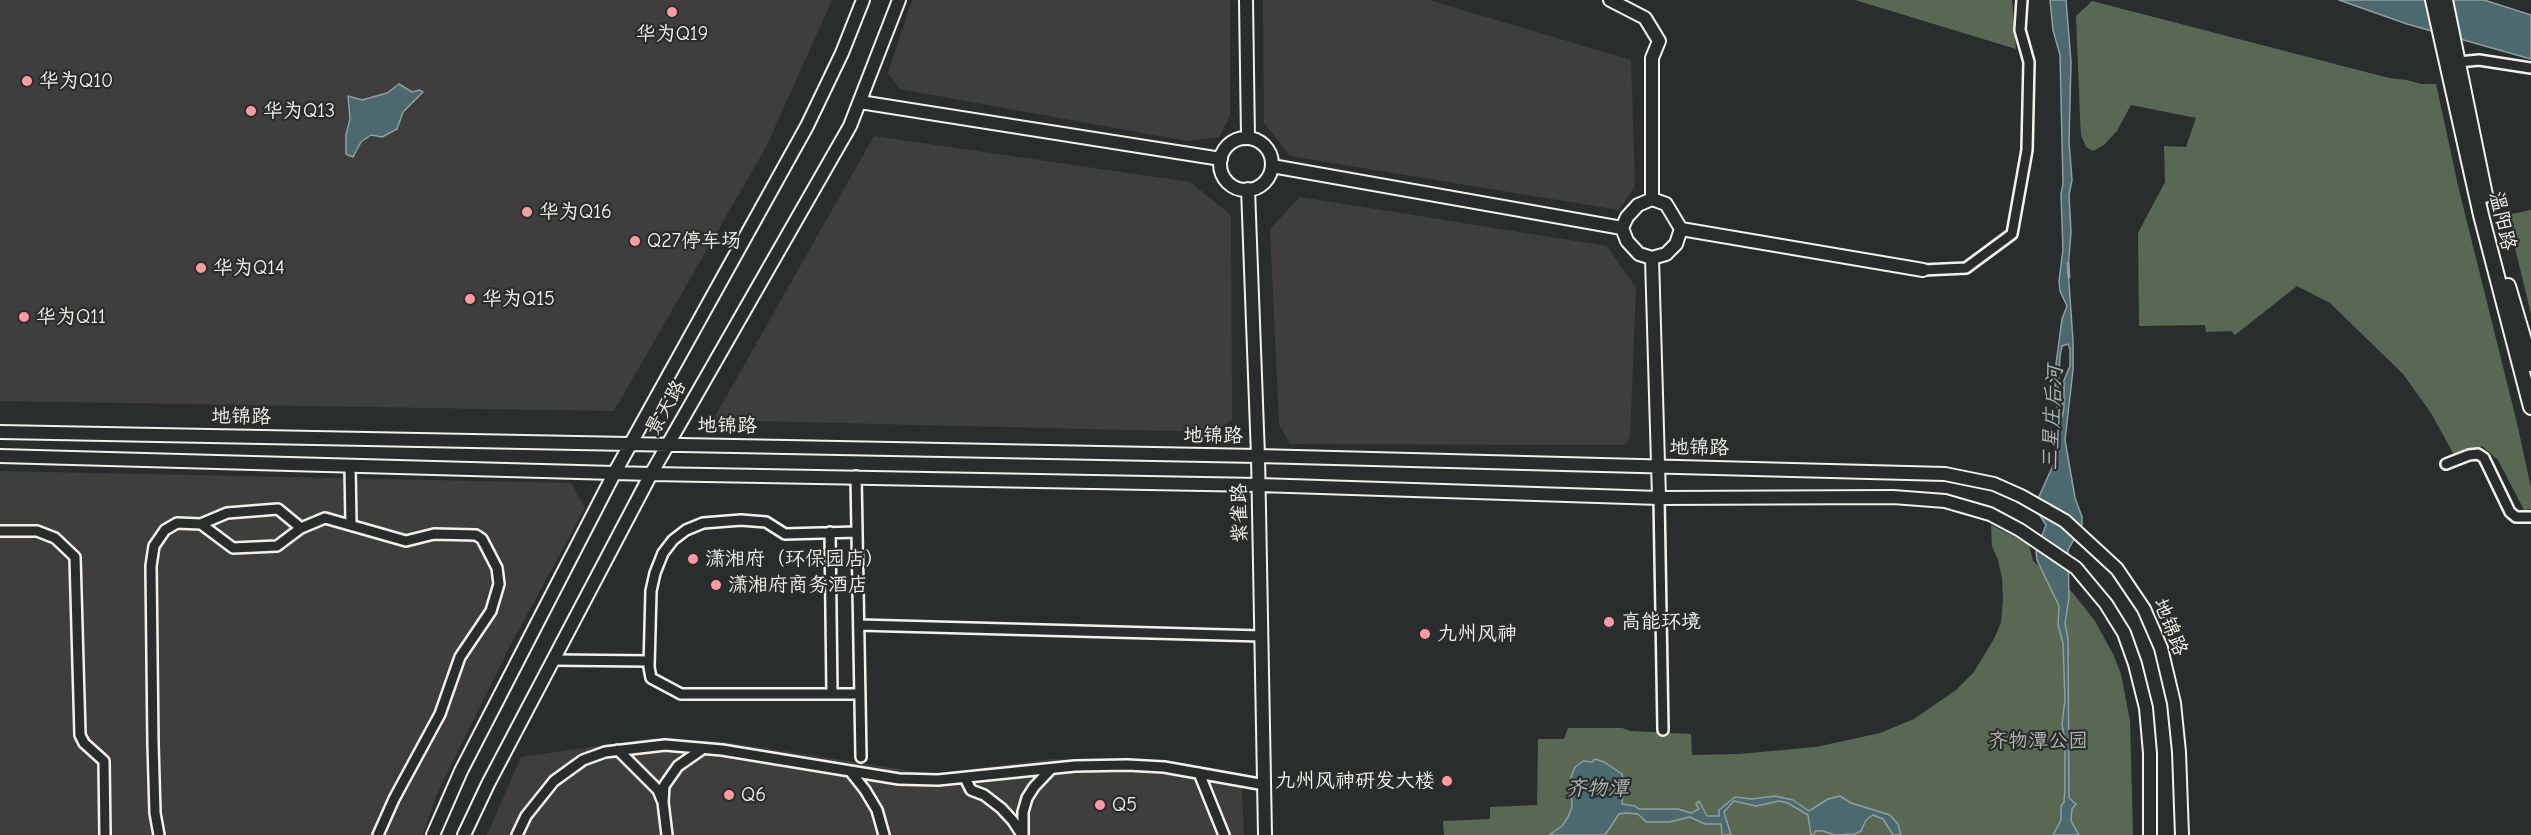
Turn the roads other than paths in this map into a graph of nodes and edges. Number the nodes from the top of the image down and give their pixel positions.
1 (863, 0) edge
2 (899, 0) edge
3 (1246, 0) edge
4 (1610, 0) edge
5 (2022, 0) edge
6 (2433, 0) edge
7 (2445, 0) edge
8 (2448, 42) junction
9 (2458, 62) junction
10 (2531, 68) edge
11 (860, 102) junction
12 (1248, 138) junction
13 (1221, 159) junction
14 (1272, 166) junction
15 (1248, 189) junction
16 (1652, 199) junction
17 (1622, 228) junction
18 (1681, 229) junction
19 (1652, 258) junction
20 (1923, 270) joint
21 (2531, 364) edge
22 (2531, 407) edge
23 (0, 432) edge
24 (631, 444) junction
25 (668, 444) junction
26 (0, 456) edge
27 (1258, 456) junction
28 (2446, 464) dead end
29 (350, 466) junction
30 (1658, 467) junction
31 (615, 472) junction
32 (651, 474) junction
33 (856, 476) junction
34 (1259, 485) junction
35 (1659, 498) junction
36 (2531, 517) edge
37 (201, 524) junction
38 (351, 524) junction
39 (301, 528) junction
40 (0, 531) edge
41 (830, 532) junction
42 (857, 532) junction
43 (859, 625) junction
44 (1262, 636) junction
45 (553, 660) junction
46 (649, 661) junction
47 (832, 694) junction
48 (860, 694) junction
49 (1663, 730) dead end
50 (704, 749) junction
51 (618, 750) junction
52 (861, 757) dead end
53 (1051, 769) junction
54 (850, 771) junction
55 (1199, 773) junction
56 (964, 778) junction
57 (1265, 785) junction
58 (663, 802) junction
59 (105, 835) edge
60 (159, 835) edge
61 (378, 835) edge
62 (433, 835) edge
63 (464, 835) edge
64 (517, 835) edge
65 (667, 835) edge
66 (884, 835) edge
67 (1022, 835) edge
68 (1224, 835) edge
69 (1265, 835) edge
70 (2150, 835) edge
71 (2182, 835) edge

1 - 24 street, 景天路
2 - 11 street, 景天路
3 - 12 street
4 - 16 street
5 - 20 street
6 - 8 main road
7 - 8 main road
8 - 9 main road, 温阳路
8 - 22 main road, 温阳路
9 - 10 street
9 - 21 main road, 温阳路
11 - 13 street
11 - 25 street, 景天路
12 - 13 street
12 - 14 street
13 - 15 street
14 - 15 street
14 - 17 street
15 - 27 street, 紫雀路
16 - 17 street
16 - 18 street
17 - 19 street
18 - 19 street
18 - 20 street
19 - 30 street
23 - 24 street, 地锦路
24 - 25 street, 地锦路
24 - 31 street, 景天路
25 - 27 street, 地锦路
25 - 32 street, 景天路
26 - 29 street
27 - 30 street, 地锦路
27 - 34 street, 紫雀路
28 - 36 street
29 - 31 street
29 - 38 street
30 - 35 street
30 - 71 street, 地锦路
31 - 32 street
31 - 62 street, 景天路
32 - 33 street
32 - 45 street, 景天路
33 - 34 street
33 - 42 street
34 - 35 street
34 - 44 street, 紫雀路
35 - 49 street
35 - 70 street
37 - 39 street
37 - 39 street
37 - 60 street
38 - 39 street
38 - 61 street
40 - 59 street
41 - 42 street
41 - 46 street
41 - 47 street
42 - 43 street
43 - 44 street
43 - 48 street
44 - 57 street, 紫雀路
45 - 46 street
45 - 63 street, 景天路
46 - 47 street
47 - 48 street
48 - 52 street
50 - 51 street
50 - 54 street
50 - 58 street
51 - 58 street
51 - 64 street
53 - 55 street
53 - 56 street
53 - 67 street
54 - 56 street
54 - 66 street
55 - 57 street
55 - 68 street
56 - 67 street
57 - 69 street, 紫雀路
58 - 65 street

